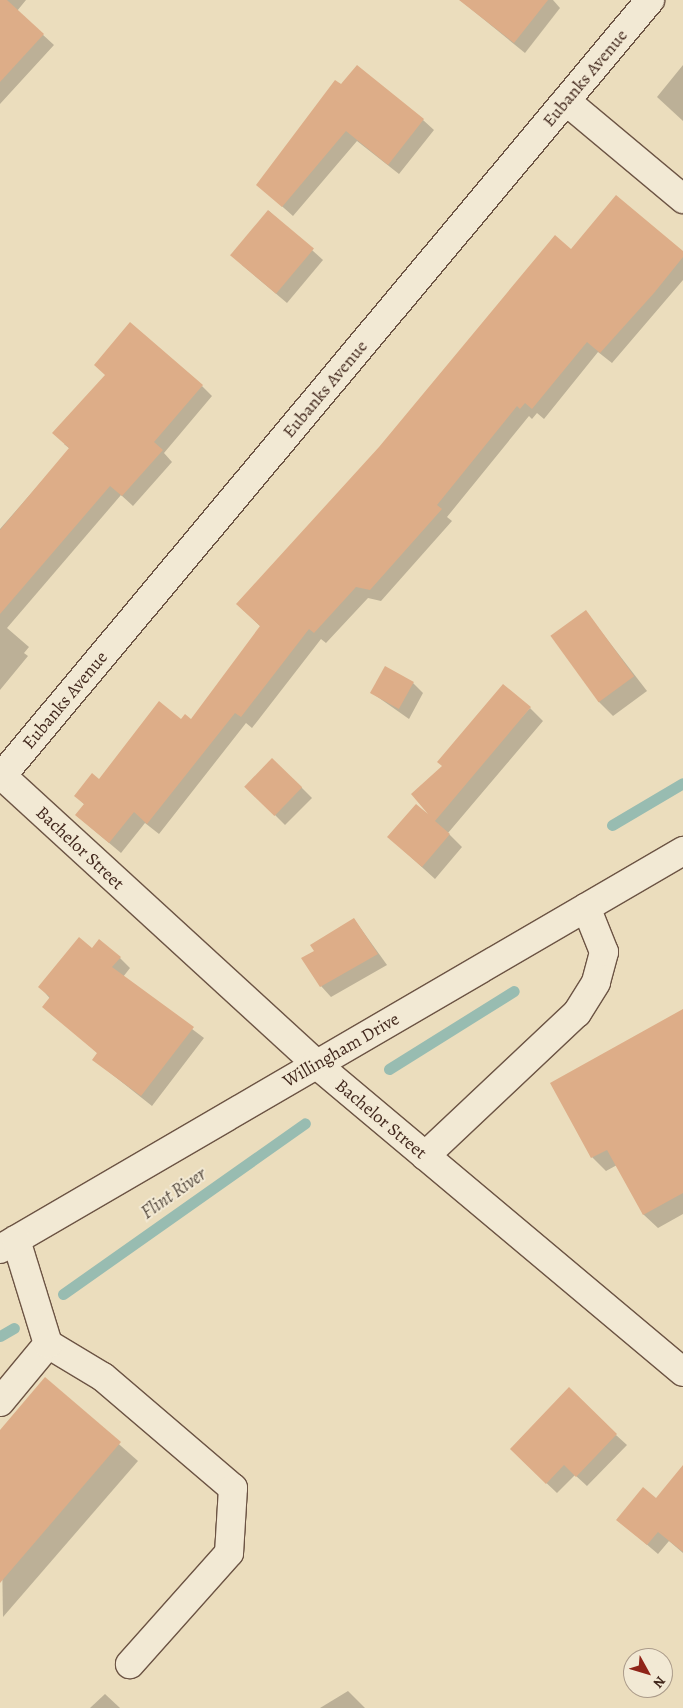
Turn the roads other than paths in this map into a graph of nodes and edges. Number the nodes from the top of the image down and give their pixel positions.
1 (650, 0) edge
2 (566, 100) junction
3 (683, 200) edge
4 (1, 776) edge
5 (683, 850) edge
6 (586, 907) junction
7 (316, 1064) junction
8 (425, 1156) junction
9 (8, 1244) edge
10 (48, 1344) junction
11 (683, 1372) edge
12 (0, 1402) edge
13 (130, 1664) dead end

1 - 2 street, Eubanks Avenue
2 - 3 street
2 - 4 street, Eubanks Avenue
4 - 7 street, Bachelor Street
5 - 6 street, Willingham Drive
6 - 7 street, Willingham Drive
6 - 8 street
7 - 8 street, Bachelor Street
7 - 9 street, Willingham Drive
8 - 11 street, Bachelor Street
9 - 10 street
10 - 12 street
10 - 13 street

